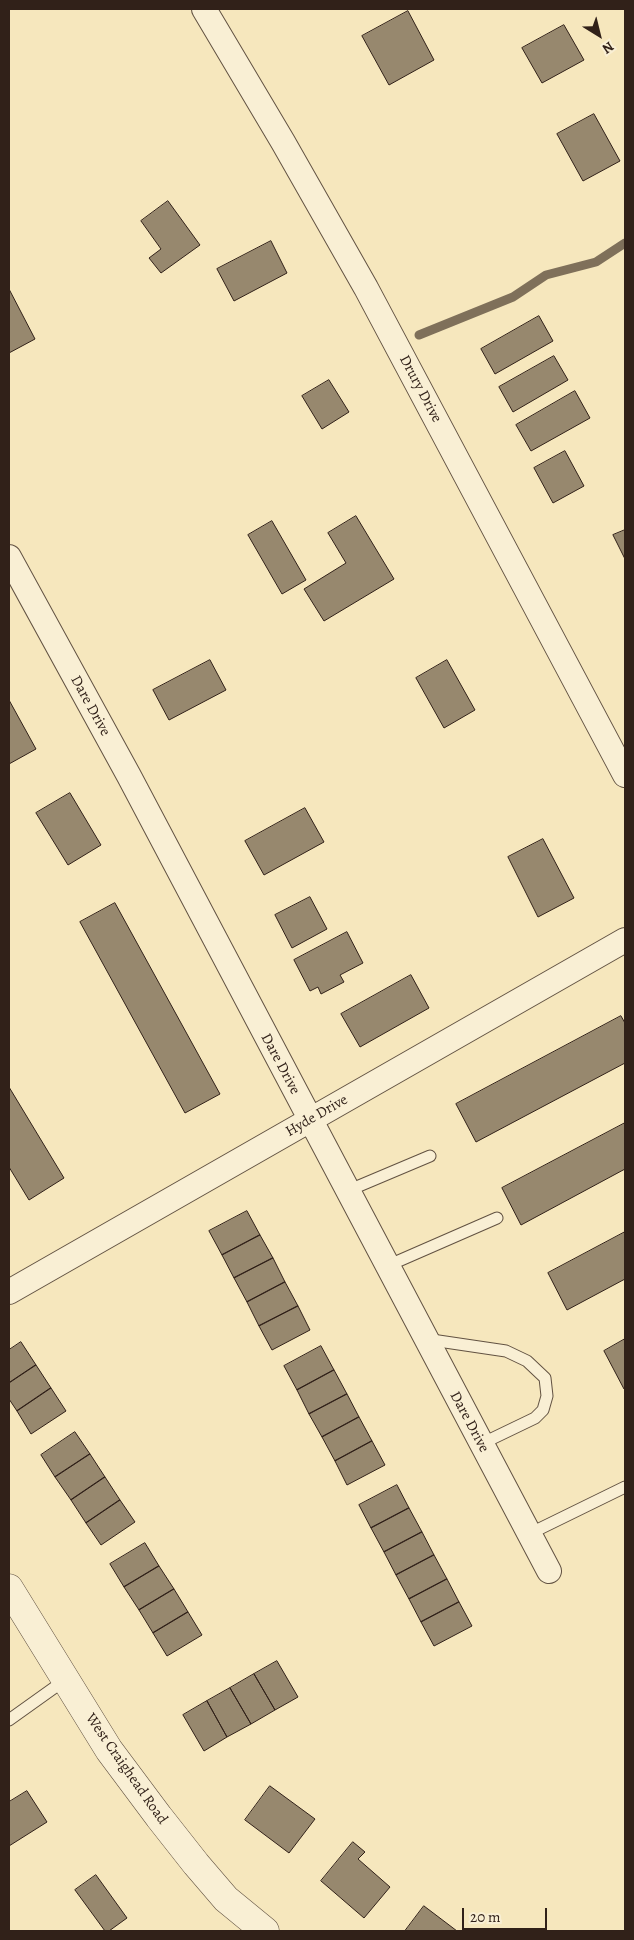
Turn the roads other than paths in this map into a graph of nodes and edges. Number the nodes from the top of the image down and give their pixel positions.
1 (204, 9) edge
2 (9, 557) edge
3 (625, 775) edge
4 (625, 940) edge
5 (310, 1120) junction
6 (430, 1156) dead end
7 (347, 1191) junction
8 (497, 1218) dead end
9 (387, 1266) junction
10 (9, 1292) edge
11 (425, 1339) junction
12 (482, 1444) junction
13 (625, 1487) edge
14 (529, 1534) junction
15 (549, 1571) dead end
16 (9, 1588) edge
17 (65, 1680) junction
18 (9, 1720) edge
19 (265, 1931) edge

1 - 3 street, Drury Drive
2 - 5 street, Dare Drive
4 - 5 street, Hyde Drive
5 - 7 street, Dare Drive
5 - 10 street, Hyde Drive
6 - 7 lane
7 - 9 street, Dare Drive
8 - 9 lane
9 - 11 street, Dare Drive
11 - 12 street, Dare Drive
11 - 12 lane
12 - 14 street, Dare Drive
13 - 14 lane
14 - 15 street, Dare Drive
16 - 17 street, West Craighead Road
17 - 18 lane
17 - 19 street, West Craighead Road

